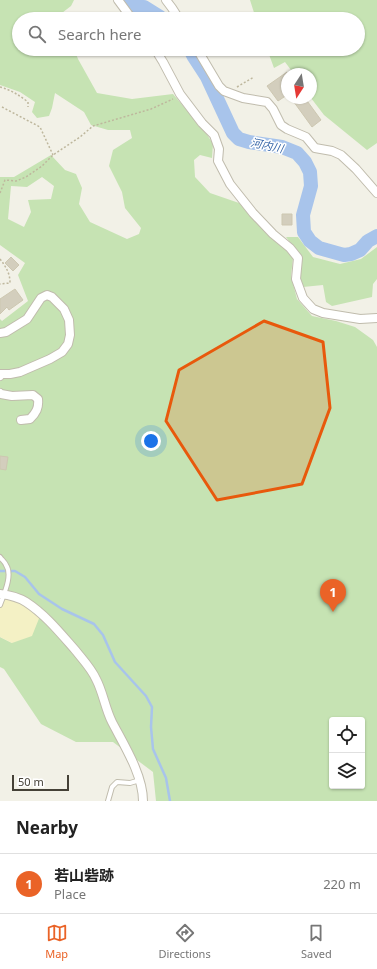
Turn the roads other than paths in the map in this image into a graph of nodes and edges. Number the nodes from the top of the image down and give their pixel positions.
1 (118, 0) edge
2 (166, 0) edge
3 (127, 12) edge
4 (175, 12) edge
5 (159, 56) edge
6 (201, 56) edge
7 (377, 193) edge
8 (377, 318) edge
9 (0, 334) edge
10 (0, 376) edge
11 (0, 393) edge
12 (21, 420) dead end
13 (0, 557) edge
14 (2, 594) edge
15 (0, 605) edge
16 (140, 780) junction
17 (108, 801) edge
18 (143, 801) edge

1 - 3 street
2 - 4 street
5 - 8 street
6 - 7 street
9 - 10 street
11 - 12 street
13 - 14 lane
14 - 15 lane
14 - 16 street
16 - 17 lane
16 - 18 street

